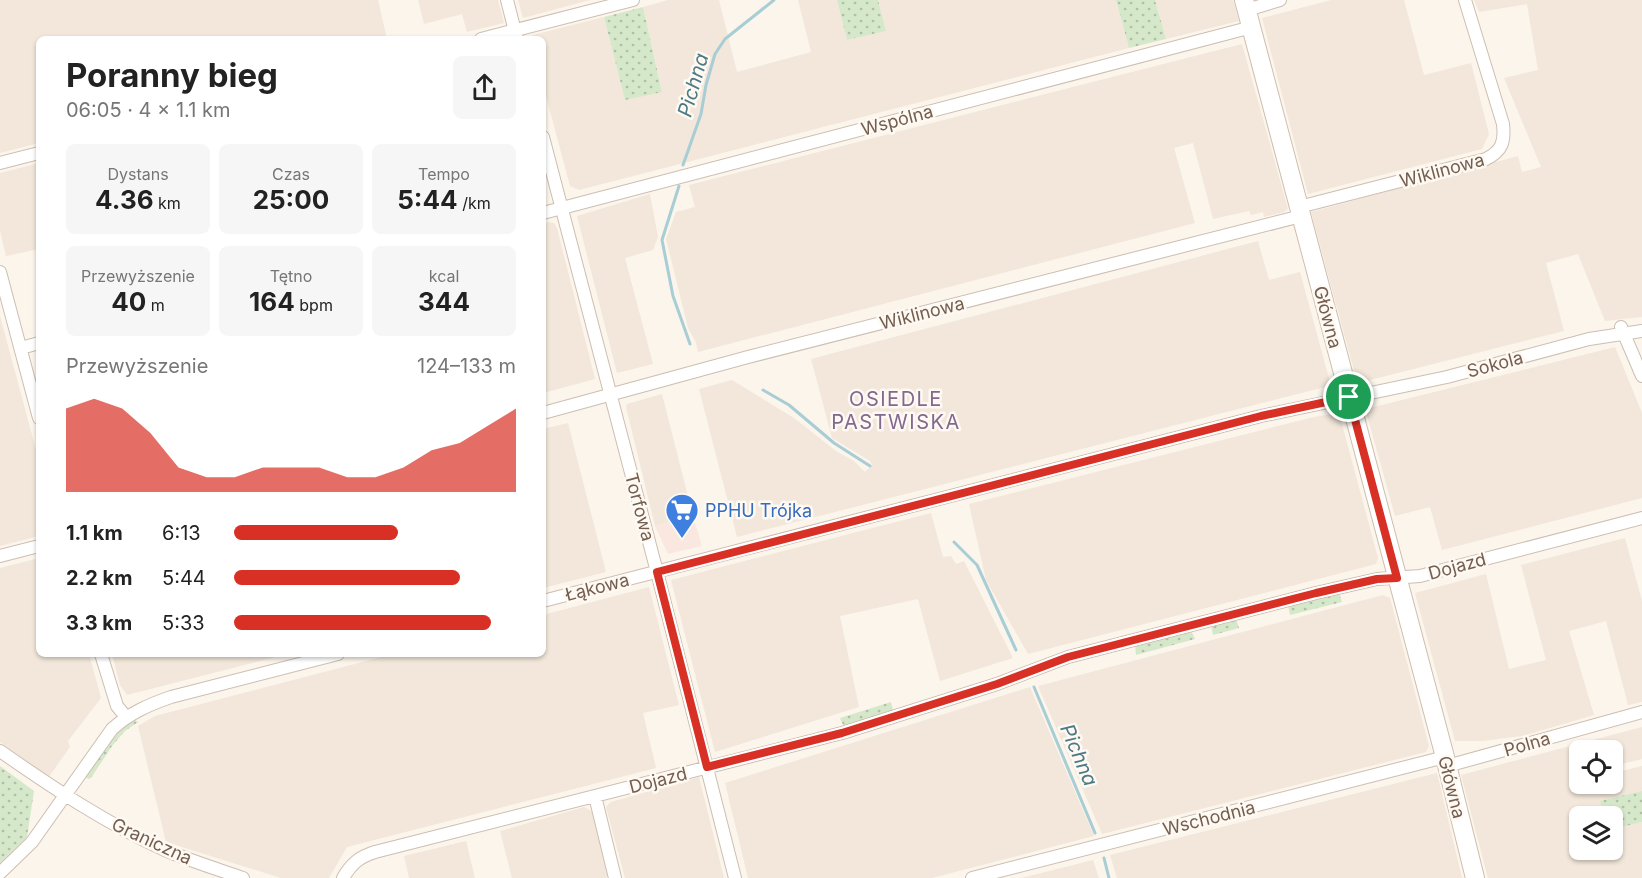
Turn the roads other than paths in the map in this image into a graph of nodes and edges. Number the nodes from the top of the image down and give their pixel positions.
1 (507, 0) edge
2 (633, 0) edge
3 (1280, 0) edge
4 (1465, 0) edge
5 (1248, 12) edge
6 (516, 35) edge
7 (546, 148) edge
8 (36, 154) edge
9 (0, 164) edge
10 (562, 208) junction
11 (546, 212) edge
12 (1300, 212) junction
13 (0, 272) edge
14 (1622, 330) junction
15 (1642, 331) edge
16 (36, 344) edge
17 (21, 348) junction
18 (1642, 376) edge
19 (610, 396) junction
20 (1349, 397) junction
21 (36, 406) edge
22 (546, 412) edge
23 (1642, 518) edge
24 (36, 547) edge
25 (0, 556) edge
26 (657, 572) junction
27 (1397, 578) junction
28 (546, 600) edge
29 (102, 657) edge
30 (326, 657) edge
31 (1642, 712) edge
32 (126, 717) junction
33 (0, 751) edge
34 (1446, 762) junction
35 (707, 767) junction
36 (65, 795) junction
37 (595, 796) junction
38 (0, 873) edge
39 (243, 878) edge
40 (343, 878) edge
41 (615, 878) edge
42 (735, 878) edge
43 (972, 878) edge
44 (1475, 878) edge

1 - 6 street
2 - 6 street
3 - 5 street, Wspólna
4 - 12 street, Wiklinowa
5 - 10 street, Wspólna
5 - 12 street, Główna
7 - 10 street, Torfowa
8 - 9 street
10 - 11 street, Wspólna
10 - 19 street, Torfowa
12 - 19 street, Wiklinowa
12 - 20 street, Główna
13 - 17 street
14 - 15 street, Sokola
14 - 18 street
14 - 20 street, Sokola
16 - 17 street
17 - 21 street
19 - 22 street, Wiklinowa
19 - 26 street, Torfowa
20 - 26 street, Łąkowa
20 - 27 street, Główna
23 - 27 street, Dojazd
24 - 25 street
26 - 28 street, Łąkowa
26 - 35 street, Torfowa
27 - 34 street, Główna
27 - 35 street, Dojazd
29 - 32 street
30 - 32 street
31 - 34 street, Polna
32 - 36 street
33 - 36 street, Graniczna
34 - 43 street, Wschodnia
34 - 44 street, Główna
35 - 37 street, Dojazd
35 - 42 street, Torfowa
36 - 38 street
36 - 39 street, Graniczna
37 - 40 street, Dojazd
37 - 41 street

